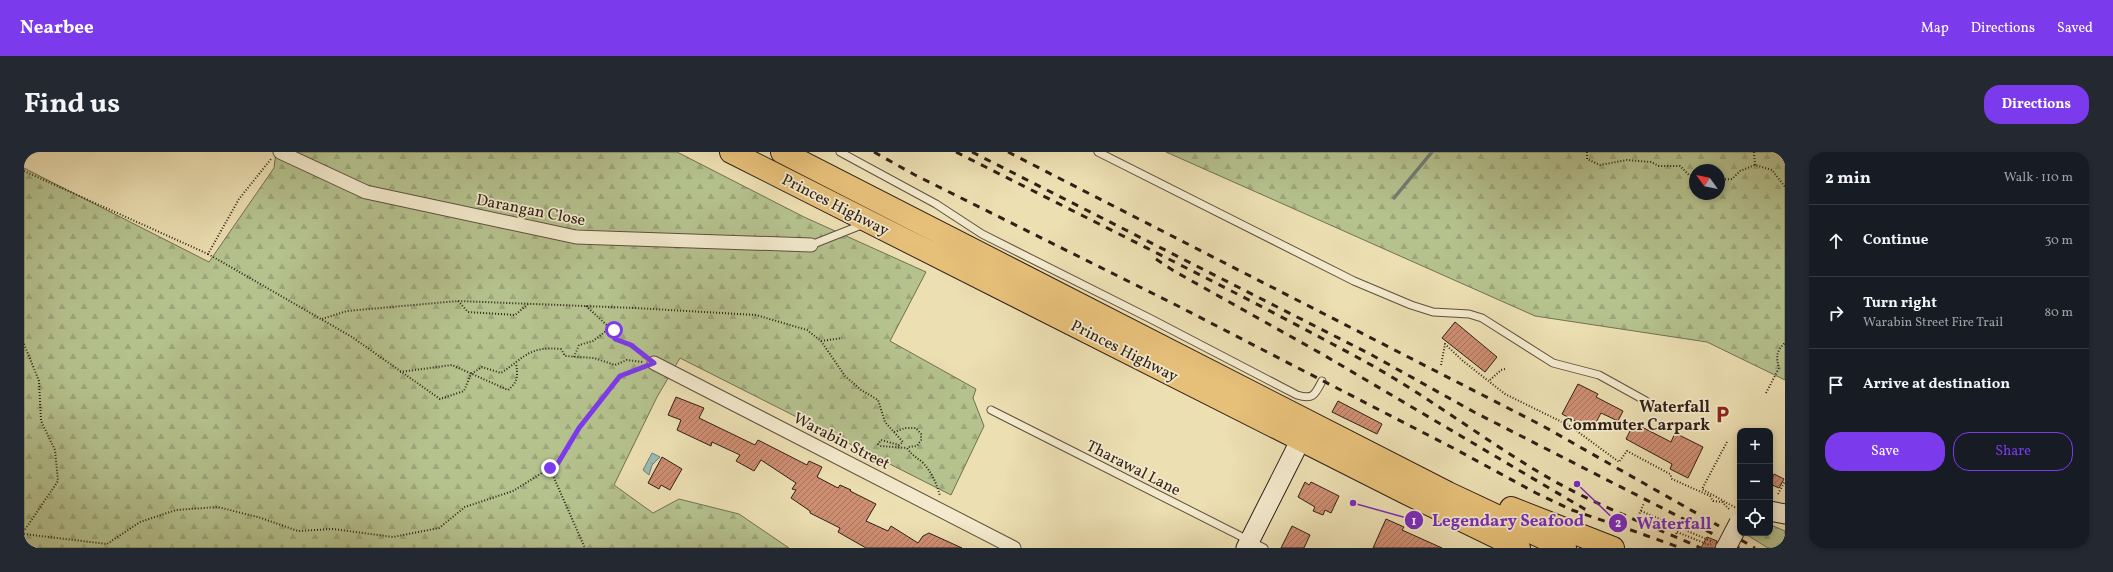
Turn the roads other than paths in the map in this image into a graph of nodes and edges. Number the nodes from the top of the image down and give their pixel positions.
1 (731, 152) edge
2 (782, 152) edge
3 (840, 152) edge
4 (1098, 152) edge
5 (276, 155) edge
6 (870, 221) junction
7 (811, 245) joint
8 (654, 363) road end
9 (1322, 381) dead end
10 (1646, 401) dead end
11 (991, 410) dead end
12 (1301, 439) junction
13 (1367, 451) junction
14 (1774, 503) edge
15 (1785, 514) edge
16 (1737, 516) edge
17 (1719, 544) edge
18 (1253, 546) edge
19 (1014, 548) edge
20 (1519, 548) edge
21 (1565, 548) edge
22 (1613, 548) edge

1 - 6 highway, Princes Highway
2 - 13 highway, Princes Highway
3 - 9 lane
4 - 10 lane
5 - 7 street, Darangan Close
6 - 7 lane
6 - 12 highway, Princes Highway
8 - 19 street, Warabin Street
11 - 18 lane, Tharawal Lane
12 - 18 street
12 - 20 highway, Princes Highway
13 - 21 highway, Princes Highway
13 - 22 highway
14 - 15 street
16 - 17 street, bridge

